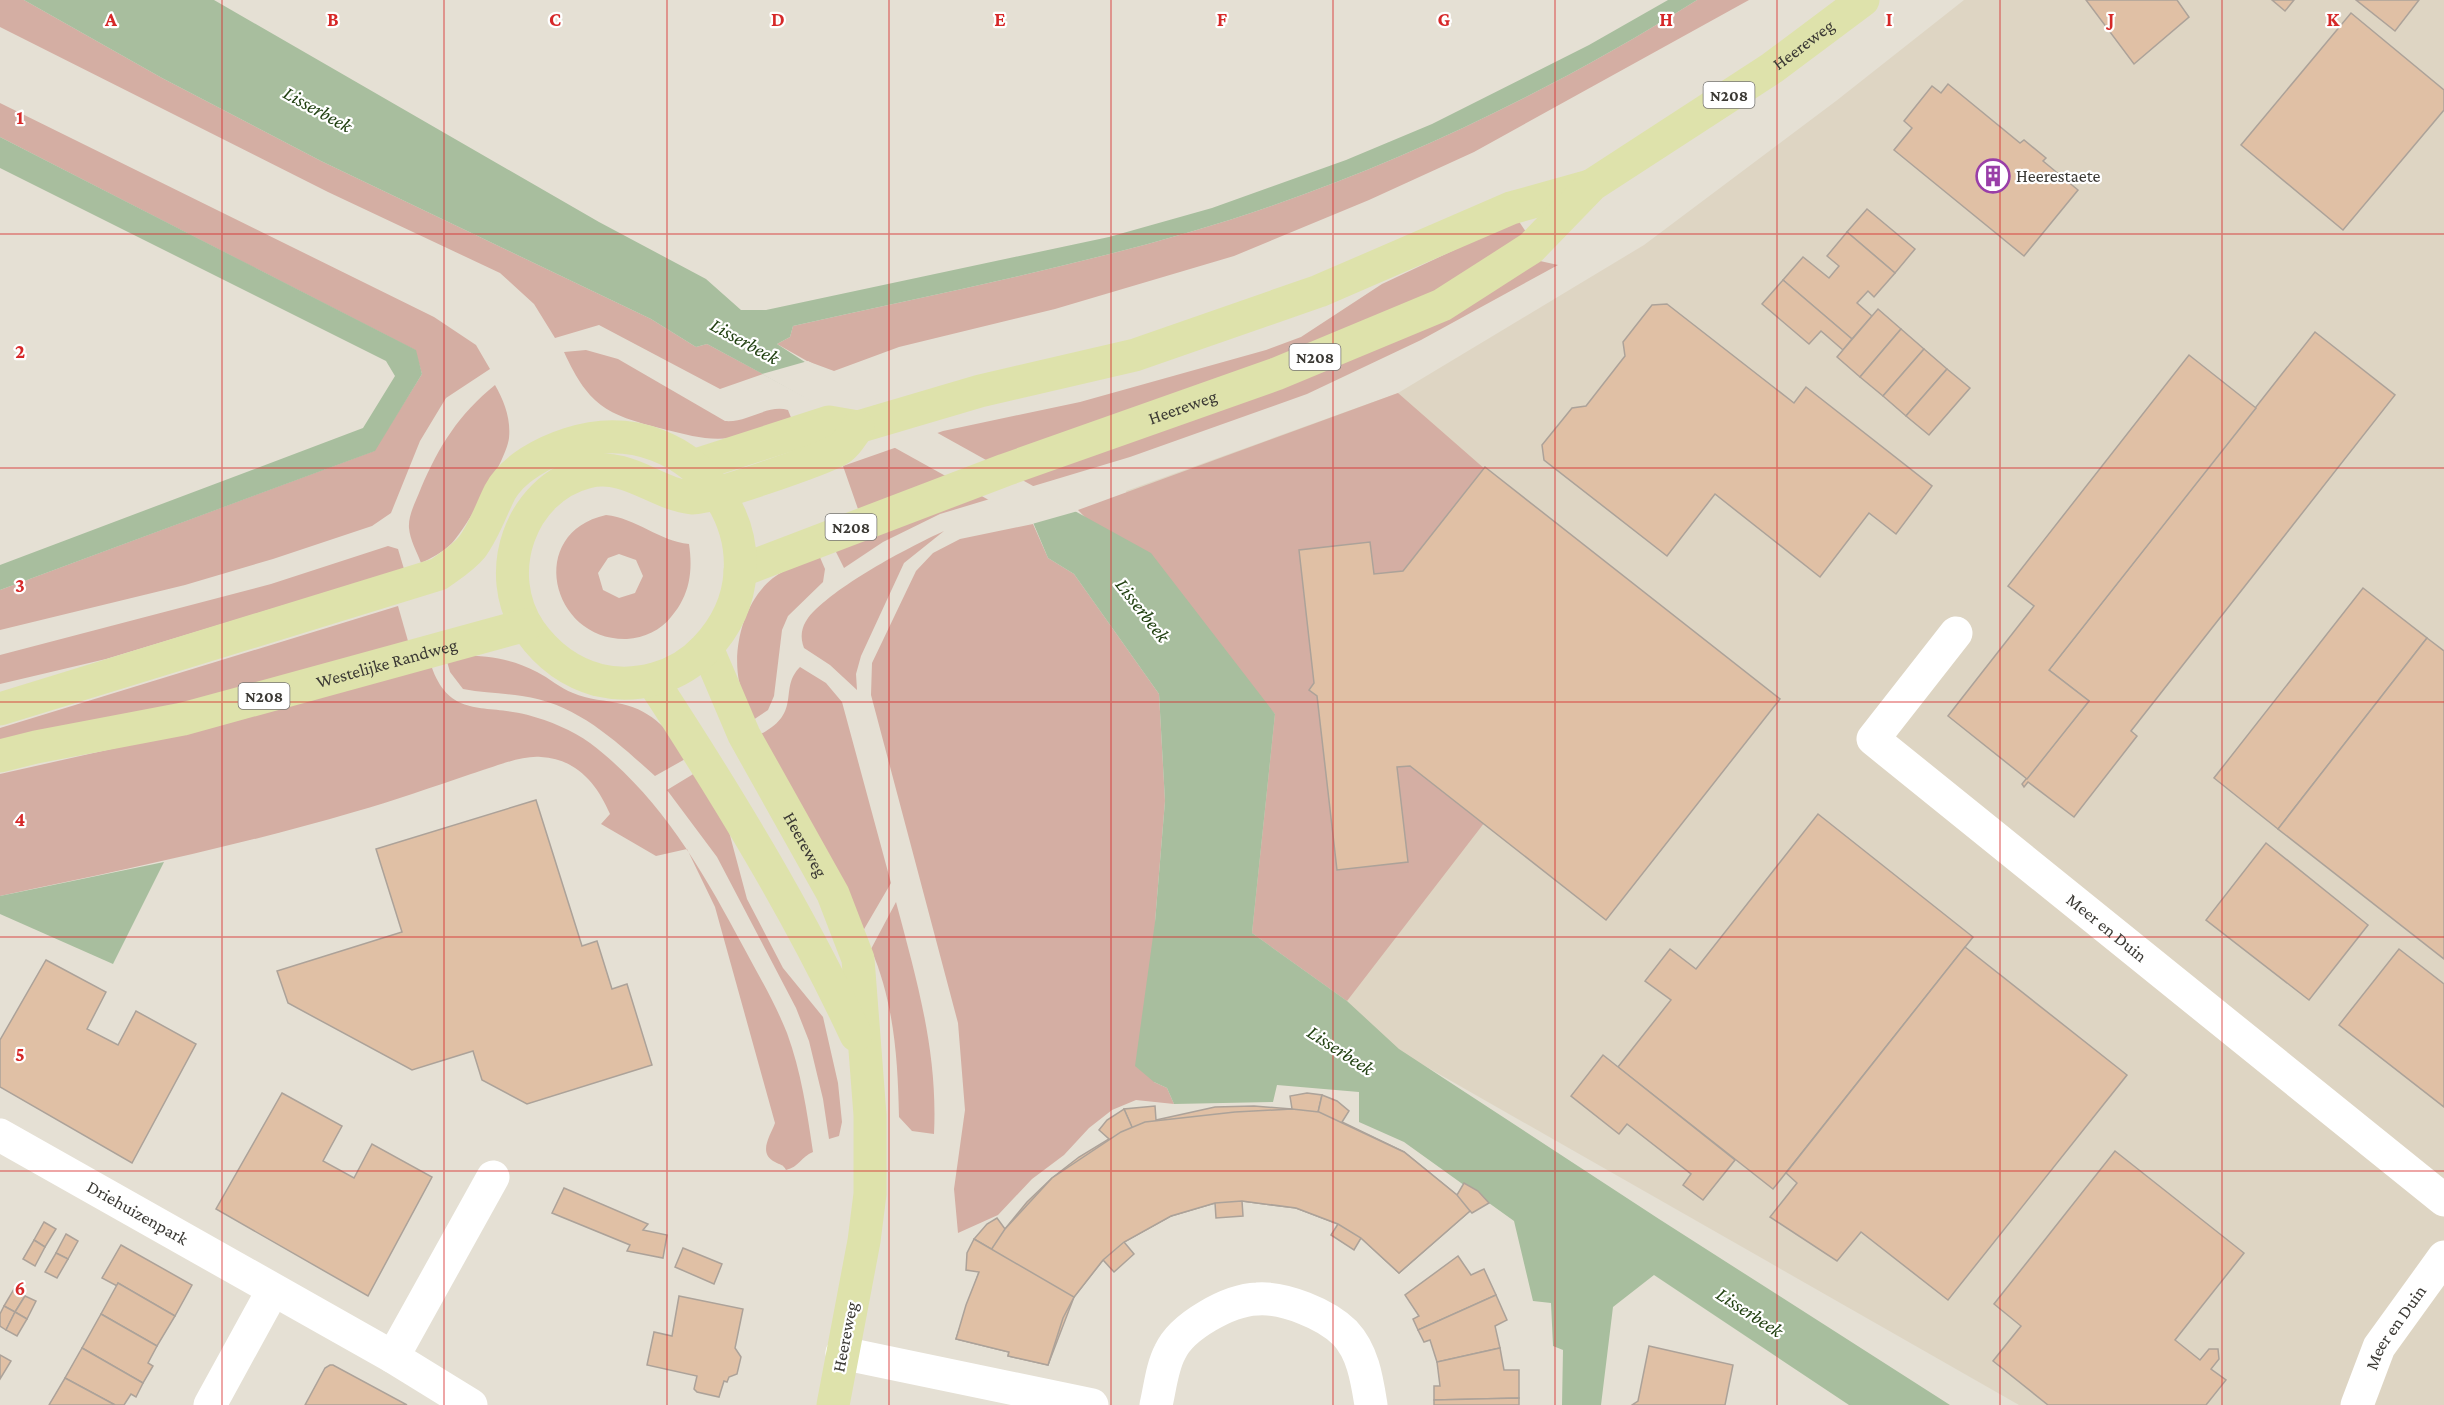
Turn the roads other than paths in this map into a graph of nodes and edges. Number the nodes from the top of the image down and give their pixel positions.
1 (1863, 0) edge
2 (1592, 185) junction
3 (858, 428) junction
4 (538, 458) junction
5 (696, 465) junction
6 (547, 492) junction
7 (719, 494) junction
8 (740, 571) junction
9 (526, 625) junction
10 (1956, 633) dead end
11 (707, 648) junction
12 (652, 681) junction
13 (0, 709) edge
14 (0, 756) edge
15 (865, 1054) junction
16 (0, 1135) edge
17 (493, 1177) dead end
18 (2444, 1200) edge
19 (2444, 1257) edge
20 (273, 1290) junction
21 (842, 1353) junction
22 (393, 1357) junction
23 (210, 1405) edge
24 (471, 1405) edge
25 (833, 1405) edge
26 (1092, 1405) edge
27 (1156, 1405) edge
28 (1371, 1405) edge
29 (2357, 1405) edge

1 - 2 main road, Heereweg / N208
2 - 3 main road, Heereweg / N208
2 - 8 main road, Heereweg / N208
3 - 5 main road
3 - 7 main road, Heereweg / N208
4 - 5 main road, N208
4 - 6 main road
4 - 13 main road, N208
5 - 7 main road, N208
6 - 7 main road, N208
6 - 9 main road, N208
7 - 8 main road, N208
8 - 11 main road, N208
9 - 12 main road, N208
9 - 14 main road, Westelijke Randweg / N208
10 - 18 street, Meer en Duin
11 - 12 main road, N208
11 - 15 main road, Heereweg
12 - 15 main road, Heereweg
15 - 21 main road, Heereweg
16 - 20 street, Driehuizenpark
17 - 22 street
19 - 29 street, Meer en Duin
20 - 22 street, Driehuizenpark
20 - 23 street
21 - 25 main road, Heereweg
21 - 26 street
22 - 24 street, Driehuizenpark
27 - 28 street

